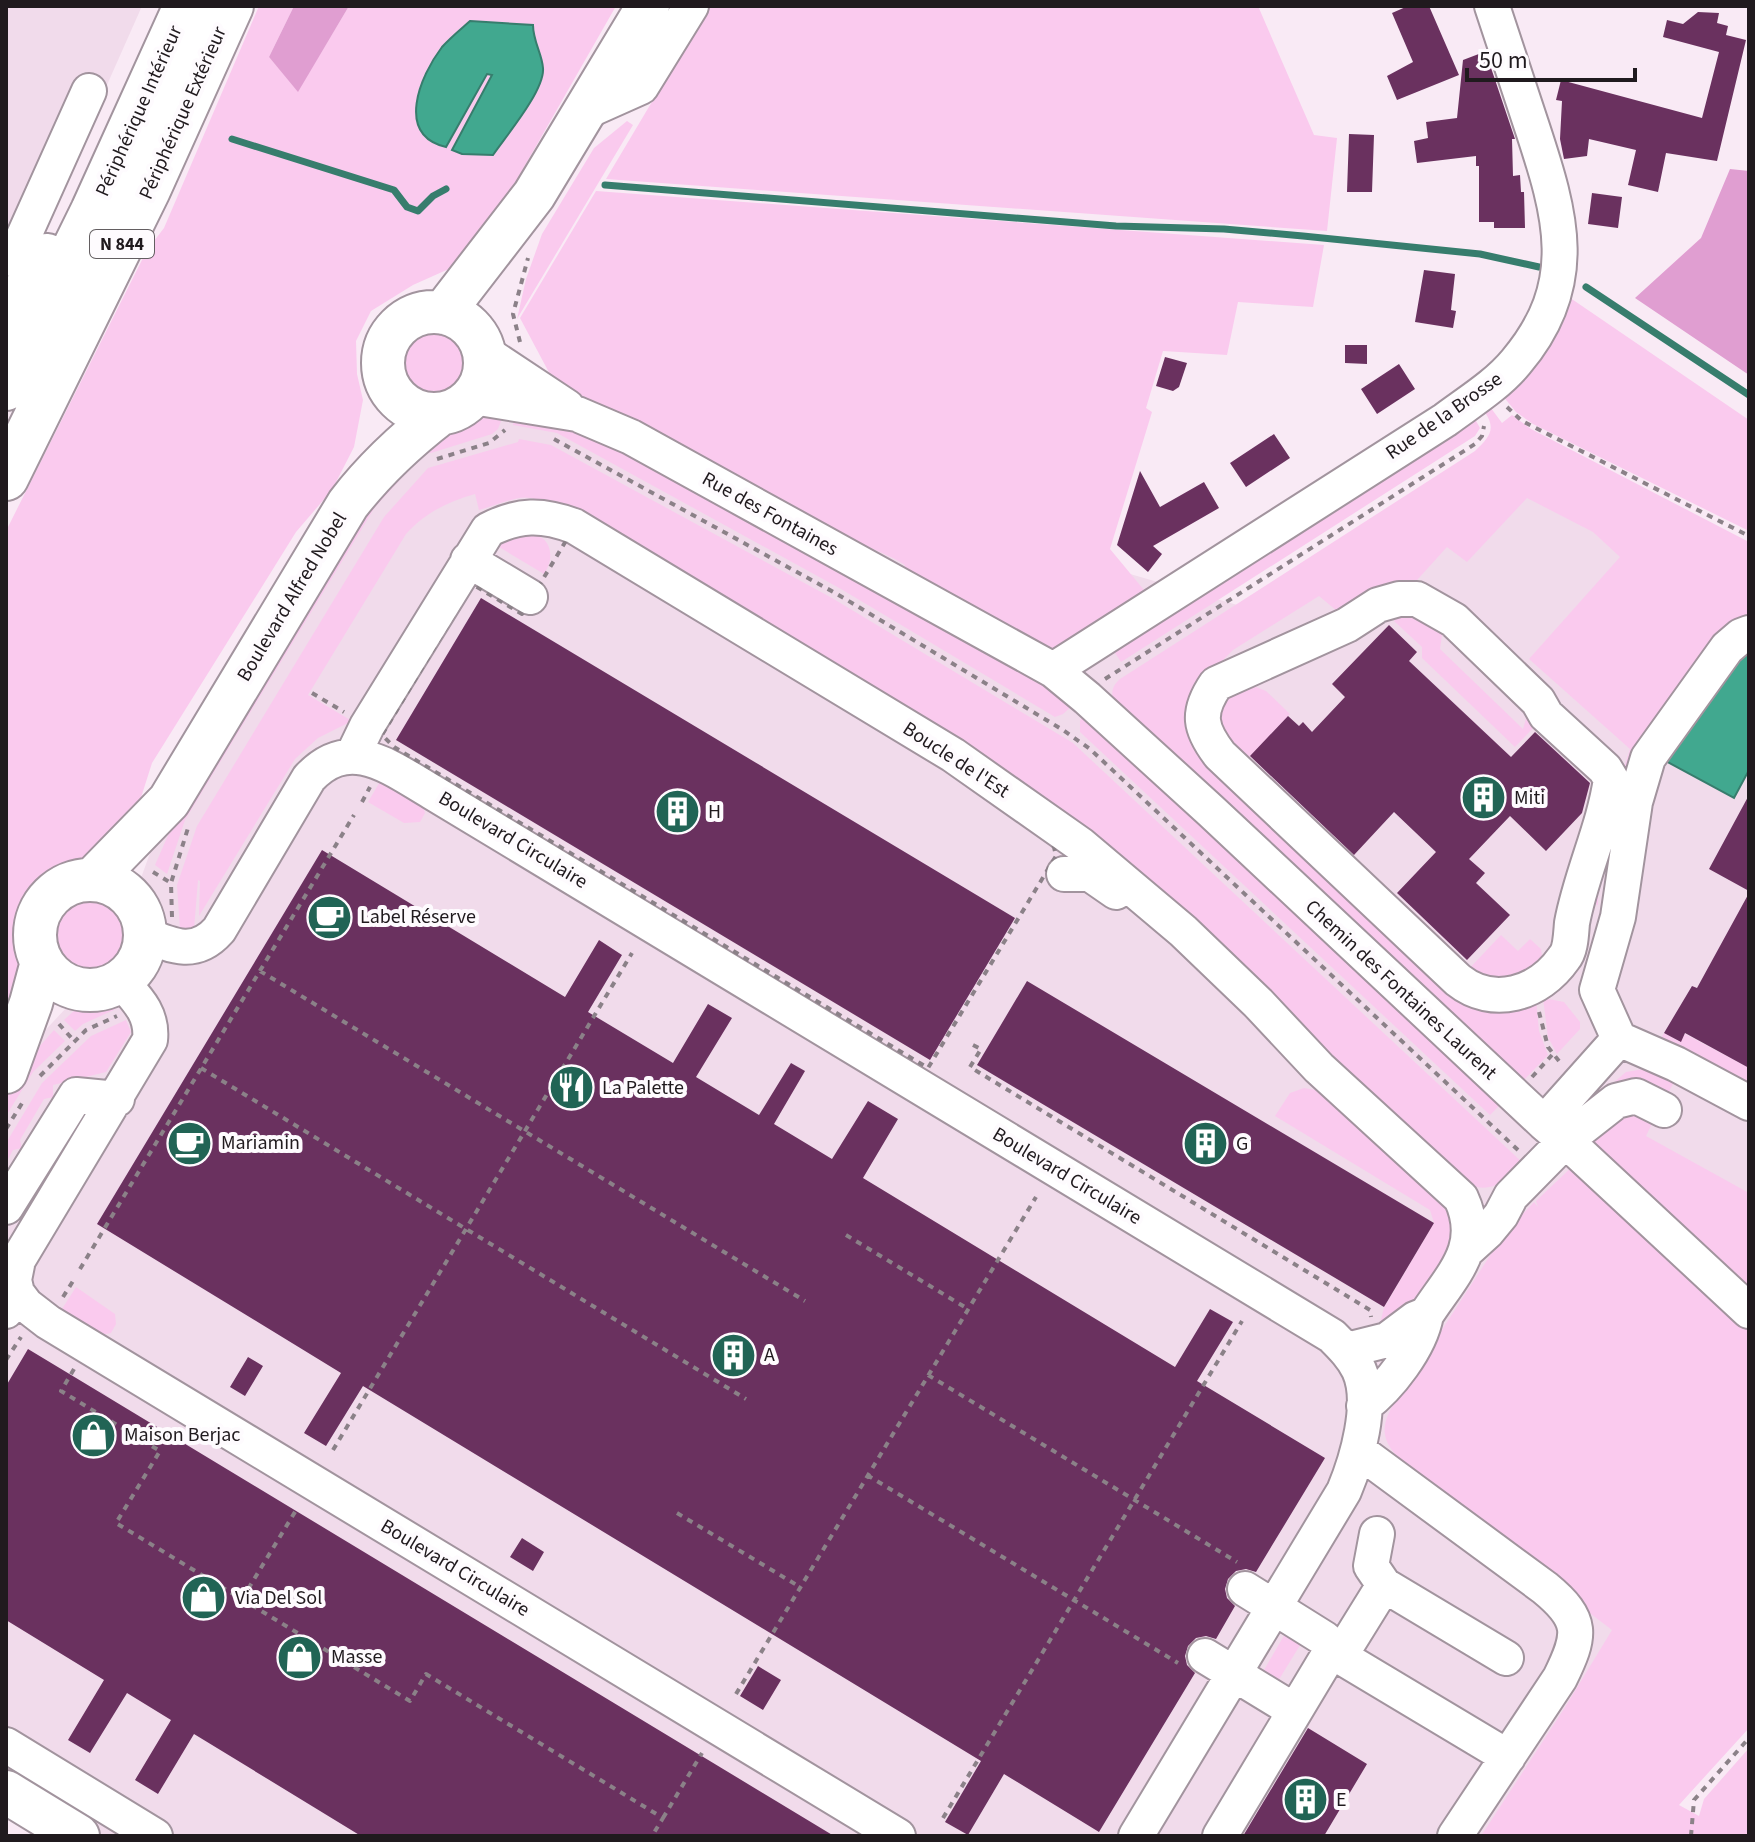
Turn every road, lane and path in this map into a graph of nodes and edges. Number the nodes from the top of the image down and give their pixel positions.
1 (186, 6) edge
2 (231, 6) edge
3 (648, 6) edge
4 (691, 6) edge
5 (1492, 6) edge
6 (89, 91) dead end
7 (585, 112) junction
8 (137, 116) junction
9 (534, 195) junction
10 (518, 255) junction
11 (6, 259) edge
12 (6, 312) edge
13 (443, 313) junction
14 (482, 346) junction
15 (389, 385) junction
16 (6, 388) edge
17 (1479, 395) junction
18 (456, 406) junction
19 (516, 412) junction
20 (542, 437) dead end
21 (428, 461) dead end
22 (6, 478) edge
23 (348, 504) junction
24 (1749, 536) edge
25 (468, 560) junction
26 (526, 605) joint
27 (1749, 633) edge
28 (1102, 639) junction
29 (1121, 669) junction
30 (1053, 670) junction
31 (312, 693) dead end
32 (1087, 698) junction
33 (355, 719) dead end
34 (1063, 730) junction
35 (394, 747) dead end
36 (353, 755) junction
37 (179, 813) junction
38 (354, 815) dead end
39 (1064, 874) dead end
40 (92, 880) junction
41 (171, 883) junction
42 (151, 913) junction
43 (632, 953) dead end
44 (1567, 956) junction
45 (42, 962) junction
46 (260, 971) junction
47 (1597, 990) junction
48 (115, 991) junction
49 (1258, 1003) junction
50 (1539, 1010) dead end
51 (59, 1024) dead end
52 (950, 1031) junction
53 (959, 1036) dead end
54 (1619, 1039) junction
55 (75, 1042) junction
56 (973, 1045) dead end
57 (201, 1068) junction
58 (20, 1078) edge
59 (1524, 1085) dead end
60 (117, 1099) junction
61 (1749, 1103) edge
62 (1664, 1110) dead end
63 (6, 1129) edge
64 (525, 1131) junction
65 (1554, 1132) junction
66 (1529, 1160) dead end
67 (1511, 1196) junction
68 (1036, 1197) dead end
69 (1461, 1198) junction
70 (6, 1207) edge
71 (466, 1229) junction
72 (846, 1235) dead end
73 (1466, 1251) junction
74 (80, 1269) dead end
75 (73, 1281) dead end
76 (805, 1301) dead end
77 (11, 1302) edge
78 (58, 1306) dead end
79 (968, 1309) junction
80 (1749, 1311) edge
81 (1426, 1315) junction
82 (1242, 1321) dead end
83 (1372, 1322) dead end
84 (28, 1340) dead end
85 (1347, 1350) junction
86 (7, 1358) edge
87 (75, 1368) dead end
88 (928, 1375) junction
89 (746, 1399) dead end
90 (1364, 1406) junction
91 (333, 1450) dead end
92 (1359, 1451) junction
93 (867, 1475) junction
94 (1134, 1500) junction
95 (298, 1507) dead end
96 (677, 1513) dead end
97 (1377, 1534) dead end
98 (1384, 1585) junction
99 (800, 1587) junction
100 (1253, 1587) junction
101 (242, 1599) junction
102 (1074, 1600) junction
103 (1336, 1654) junction
104 (1506, 1658) dead end
105 (1206, 1665) junction
106 (736, 1694) dead end
107 (1295, 1711) junction
108 (1749, 1738) edge
109 (6, 1745) edge
110 (702, 1753) dead end
111 (1508, 1757) junction
112 (6, 1792) edge
113 (663, 1818) junction
114 (943, 1818) dead end
115 (78, 1836) edge
116 (155, 1836) edge
117 (652, 1836) edge
118 (898, 1836) edge
119 (1136, 1836) edge
120 (1220, 1836) edge
121 (1455, 1836) edge
122 (1691, 1836) edge

1 - 8 highway, Périphérique Intérieur / N 844
2 - 22 highway, Périphérique Extérieur / N 844
3 - 7 main road
4 - 7 street
5 - 17 street, Rue de la Brosse
6 - 11 street
7 - 9 main road
8 - 12 highway
8 - 16 highway, Périphérique Intérieur / N 844
9 - 10 main road
9 - 13 main road
10 - 14 main road
10 - 19 path
13 - 14 main road
13 - 15 main road
14 - 18 main road
14 - 19 street
15 - 18 main road
15 - 23 main road
17 - 24 path
17 - 28 street, Rue de la Brosse
17 - 29 path
18 - 19 street, Rue des Fontaines
18 - 23 main road, Boulevard Alfred Nobel
19 - 21 path
19 - 30 street, Rue des Fontaines
20 - 34 path
23 - 37 main road, Boulevard Alfred Nobel
25 - 26 street
25 - 36 street, Boucle de l'Est
25 - 49 street, Boucle de l'Est
26 - 52 path
27 - 47 street
28 - 29 path
28 - 30 street, Rue de la Brosse
29 - 32 path
30 - 32 street, Chemin des Fontaines Laurent
31 - 33 path
32 - 34 path
32 - 65 street, Chemin des Fontaines Laurent
34 - 66 path
35 - 52 path
36 - 42 street
36 - 85 street, Boulevard Circulaire
37 - 40 main road, Boulevard Alfred Nobel
37 - 41 path
37 - 42 main road, Boulevard Alfred Nobel
38 - 46 path
39 - 49 street
40 - 42 main road
40 - 45 main road
41 - 42 path
41 - 42 path
42 - 48 main road
43 - 64 path
44 - 44 street
44 - 47 street
45 - 48 main road
45 - 58 main road
46 - 57 path
46 - 64 path
47 - 54 street
48 - 55 path
48 - 58 main road
48 - 60 street
49 - 69 street, Boucle de l'Est
50 - 59 path
51 - 55 path
52 - 53 path
54 - 61 street
54 - 65 street
55 - 58 path
56 - 83 path
57 - 71 path
57 - 74 path
58 - 63 path
60 - 70 street
60 - 77 street
62 - 65 street
64 - 71 path
64 - 76 path
65 - 67 street
65 - 80 street, Chemin des Fontaines Laurent
67 - 69 street
67 - 73 street
68 - 79 path
69 - 73 street
71 - 89 path
71 - 91 path
72 - 79 path
73 - 81 street
75 - 78 path
77 - 118 street, Boulevard Circulaire
79 - 88 path
81 - 85 street
81 - 90 street
82 - 94 path
84 - 86 path
85 - 90 street
87 - 101 path
88 - 93 path
88 - 94 path
90 - 92 street
92 - 100 street
92 - 111 street
93 - 99 path
93 - 102 path
94 - 100 path
94 - 102 path
95 - 101 path
96 - 99 path
97 - 98 street
98 - 103 street
98 - 104 street
99 - 106 path
100 - 103 street
100 - 105 street
101 - 113 path
102 - 105 path
102 - 114 path
103 - 107 street
103 - 111 street
105 - 107 street
105 - 119 street
107 - 120 street
108 - 122 path
109 - 116 street
110 - 113 path
111 - 121 street
112 - 115 main road
113 - 117 path

